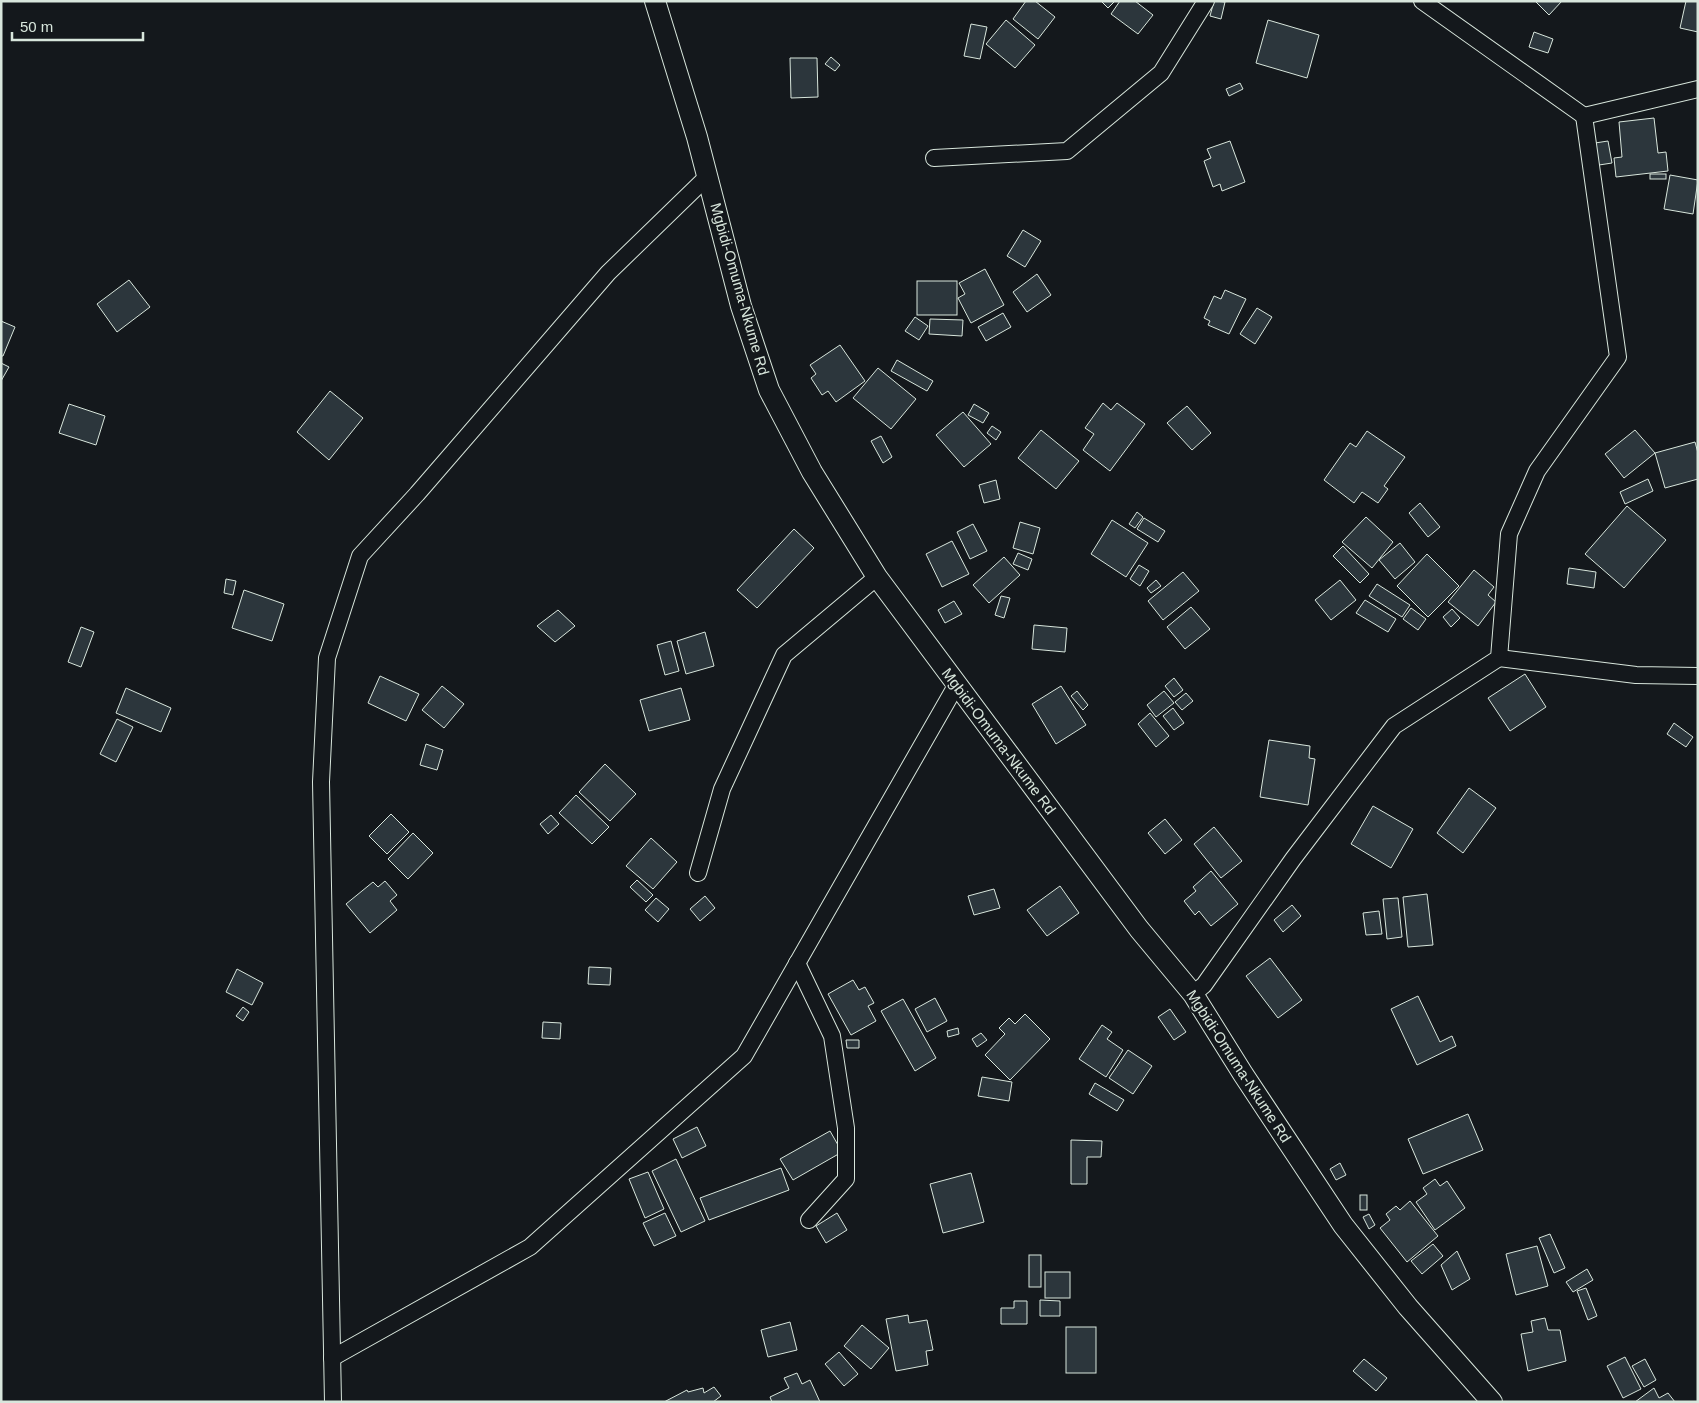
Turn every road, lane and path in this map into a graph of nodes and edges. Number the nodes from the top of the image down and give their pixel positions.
1 (655, 1) edge
2 (1206, 1) edge
3 (1422, 1) edge
4 (1698, 89) edge
5 (1584, 116) junction
6 (934, 158) dead end
7 (708, 176) junction
8 (877, 577) junction
9 (1499, 658) junction
10 (1698, 676) edge
11 (956, 684) junction
12 (698, 873) dead end
13 (797, 963) junction
14 (1193, 994) junction
15 (810, 1220) dead end
16 (332, 1358) junction
17 (332, 1402) edge
18 (1492, 1402) edge

1 - 7 street, Mgbidi-Omuma-Nkume Rd
2 - 6 street
3 - 5 street
4 - 5 street
5 - 9 street
7 - 8 street, Mgbidi-Omuma-Nkume Rd
7 - 16 street
8 - 11 street, Mgbidi-Omuma-Nkume Rd
8 - 12 street
9 - 10 street
9 - 14 street
11 - 13 street
11 - 14 street, Mgbidi-Omuma-Nkume Rd
13 - 15 street
13 - 16 street
14 - 18 street, Mgbidi-Omuma-Nkume Rd
16 - 17 street

